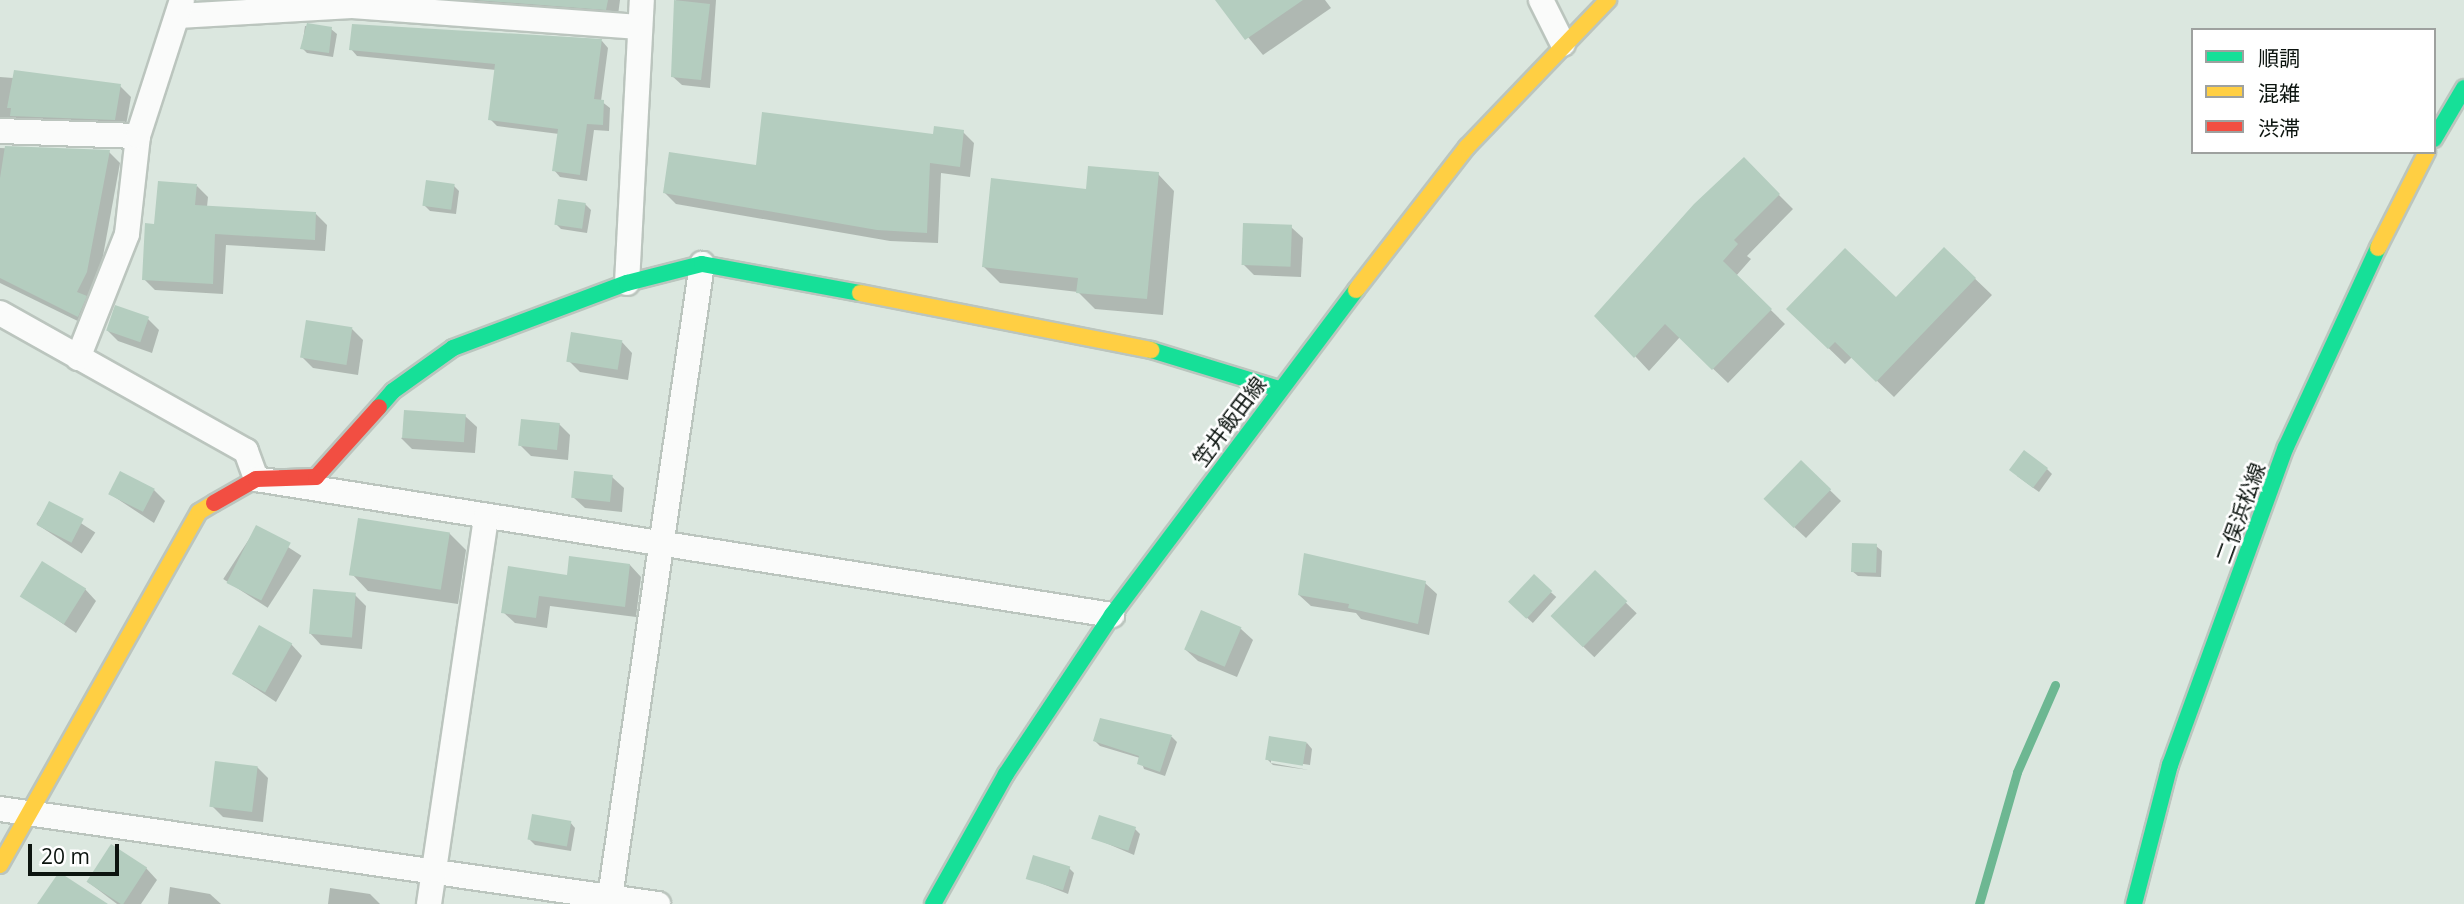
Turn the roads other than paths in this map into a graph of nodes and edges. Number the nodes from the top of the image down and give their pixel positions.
1 (642, 0) edge
2 (1541, 0) edge
3 (1608, 0) edge
4 (358, 3) edge
5 (179, 9) edge
6 (639, 27) junction
7 (1563, 44) junction
8 (2464, 88) edge
9 (0, 131) edge
10 (138, 136) junction
11 (2436, 136) edge
12 (2426, 154) edge
13 (702, 264) junction
14 (627, 283) junction
15 (0, 313) edge
16 (78, 358) junction
17 (1279, 389) junction
18 (256, 479) junction
19 (486, 517) junction
20 (660, 543) junction
21 (1112, 615) junction
22 (0, 808) edge
23 (32, 814) junction
24 (0, 865) edge
25 (432, 872) junction
26 (609, 901) edge
27 (429, 904) edge
28 (658, 904) edge
29 (933, 904) edge
30 (2134, 904) edge

1 - 6 street
2 - 7 street
3 - 7 main road, 笠井飯田線
4 - 5 street
4 - 6 street
5 - 10 street
6 - 14 street
7 - 17 main road, 笠井飯田線
8 - 11 main road
9 - 10 street
10 - 16 street
12 - 30 main road, 二俣浜松線
13 - 14 main road
13 - 17 main road
13 - 20 street
14 - 18 main road
15 - 16 street
16 - 18 street
17 - 21 main road, 笠井飯田線
18 - 19 street
18 - 23 main road
19 - 20 street
19 - 25 street
20 - 21 street
20 - 26 street
21 - 29 main road, 笠井飯田線
22 - 23 street
23 - 24 main road
23 - 25 street
25 - 26 street
25 - 27 street
26 - 28 street

